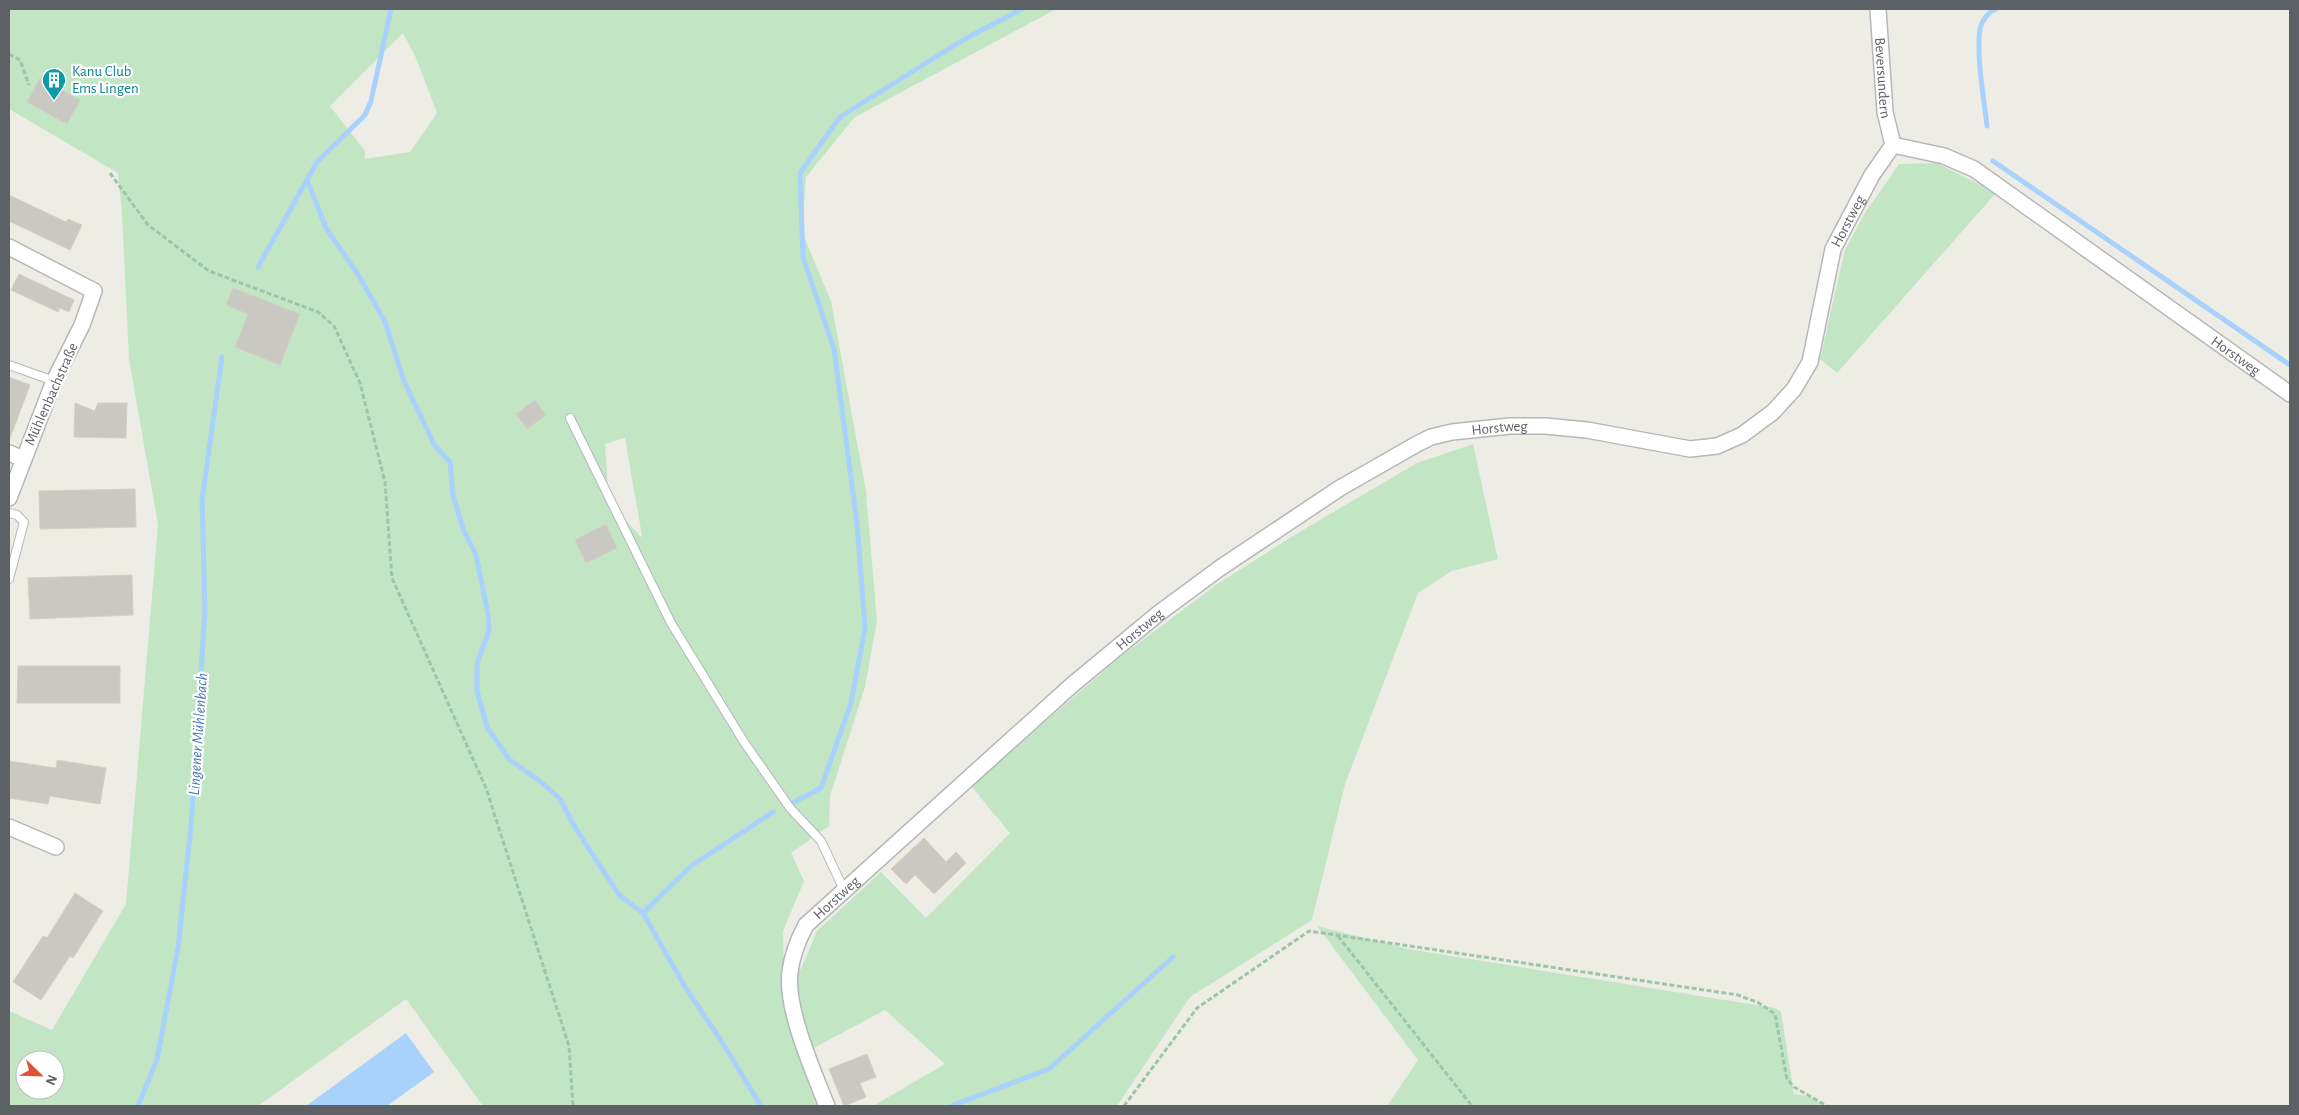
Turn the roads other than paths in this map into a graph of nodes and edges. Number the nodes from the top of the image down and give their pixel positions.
1 (1878, 9) edge
2 (1893, 145) junction
3 (9, 247) edge
4 (9, 365) edge
5 (54, 381) junction
6 (2290, 394) edge
7 (570, 418) dead end
8 (9, 453) edge
9 (23, 459) junction
10 (9, 498) edge
11 (9, 513) edge
12 (9, 579) edge
13 (9, 827) edge
14 (56, 847) dead end
15 (844, 890) junction
16 (827, 1106) edge

1 - 2 street, Beversundern
2 - 6 street, Horstweg
2 - 15 street, Horstweg
3 - 5 street, Mühlenbachstraße
4 - 5 lane
5 - 9 street, Mühlenbachstraße
7 - 15 lane
8 - 9 street
9 - 10 street, Mühlenbachstraße
11 - 12 lane
13 - 14 street
15 - 16 street, Horstweg

